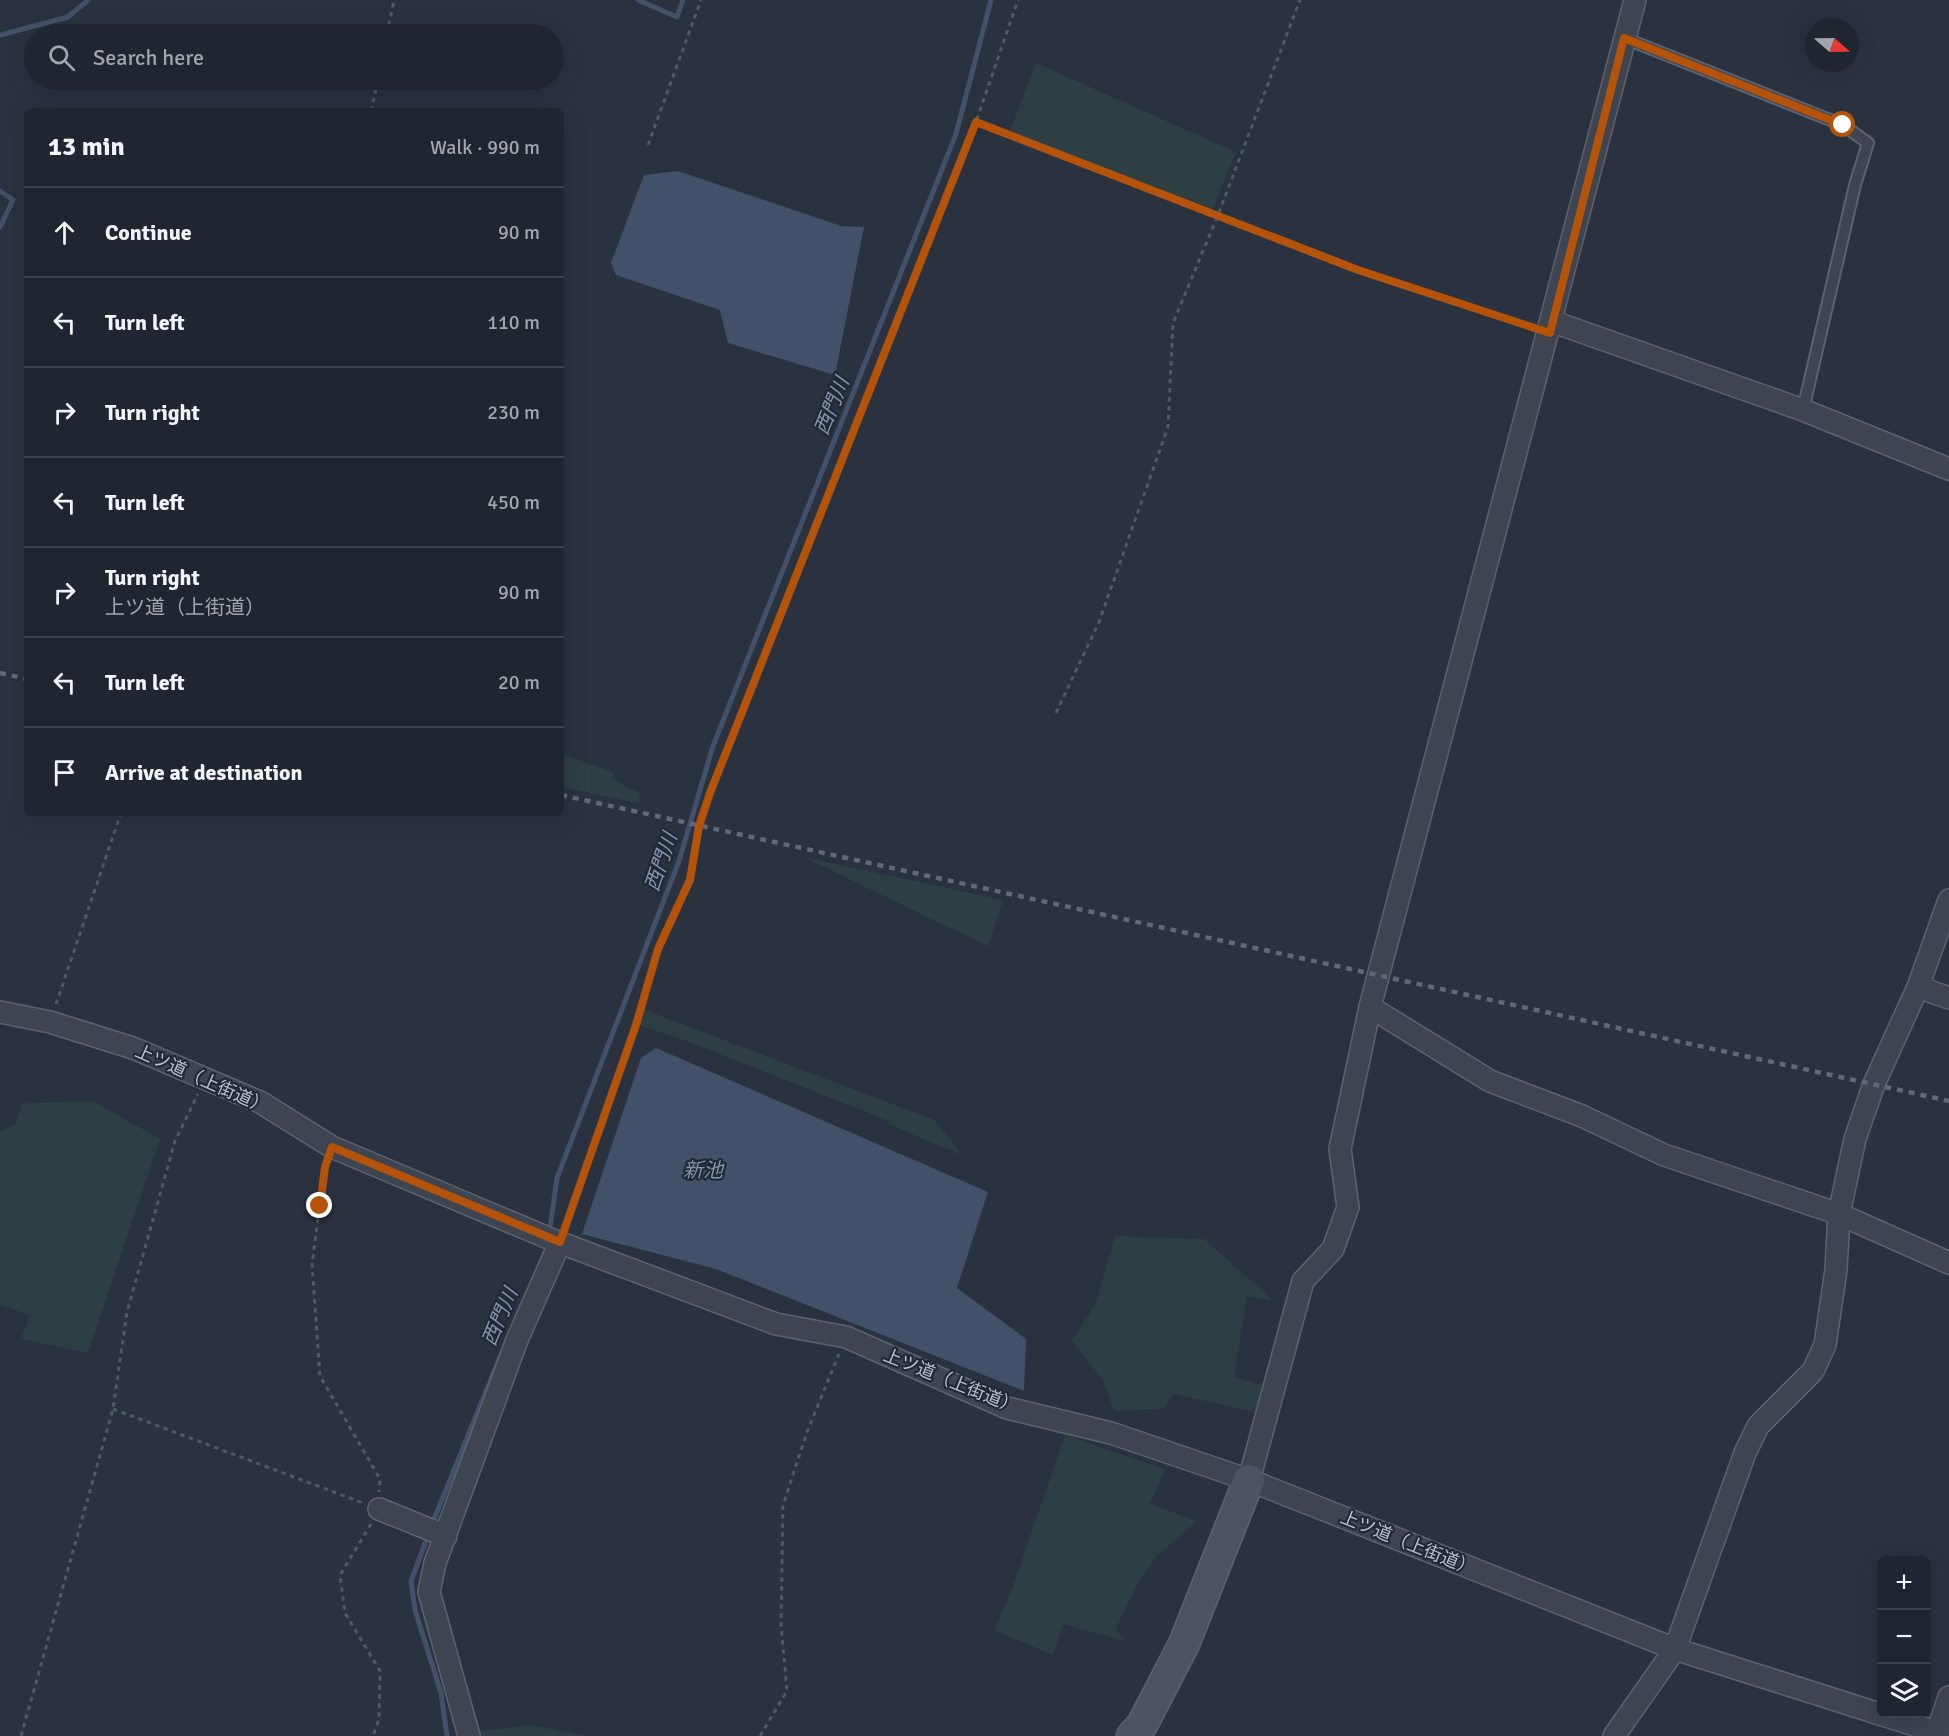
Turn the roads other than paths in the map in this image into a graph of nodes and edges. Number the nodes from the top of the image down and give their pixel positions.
1 (1635, 0) edge
2 (1624, 38) junction
3 (1550, 327) junction
4 (1803, 410) junction
5 (1949, 469) edge
6 (1949, 900) edge
7 (1918, 987) junction
8 (1949, 998) edge
9 (1370, 1007) junction
10 (0, 1012) edge
11 (1839, 1214) junction
12 (552, 1239) junction
13 (1949, 1263) edge
14 (1249, 1480) junction
15 (379, 1509) road end
16 (437, 1532) junction
17 (1675, 1649) junction
18 (1949, 1697) edge
19 (1940, 1735) edge
20 (469, 1736) edge
21 (1132, 1736) edge
22 (1614, 1736) edge

1 - 2 street
2 - 3 street
2 - 4 lane
3 - 4 street
3 - 9 street
4 - 5 street
6 - 7 street
7 - 8 street
7 - 11 street
9 - 11 street
9 - 14 street
10 - 12 street, 上ツ道（上街道）
11 - 13 street
11 - 17 street
12 - 14 street, 上ツ道（上街道）
12 - 16 street
14 - 17 street, 上ツ道（上街道）
14 - 21 street
15 - 16 street
16 - 20 street
17 - 19 street, 上ツ道（上街道）
17 - 22 street
18 - 19 street

